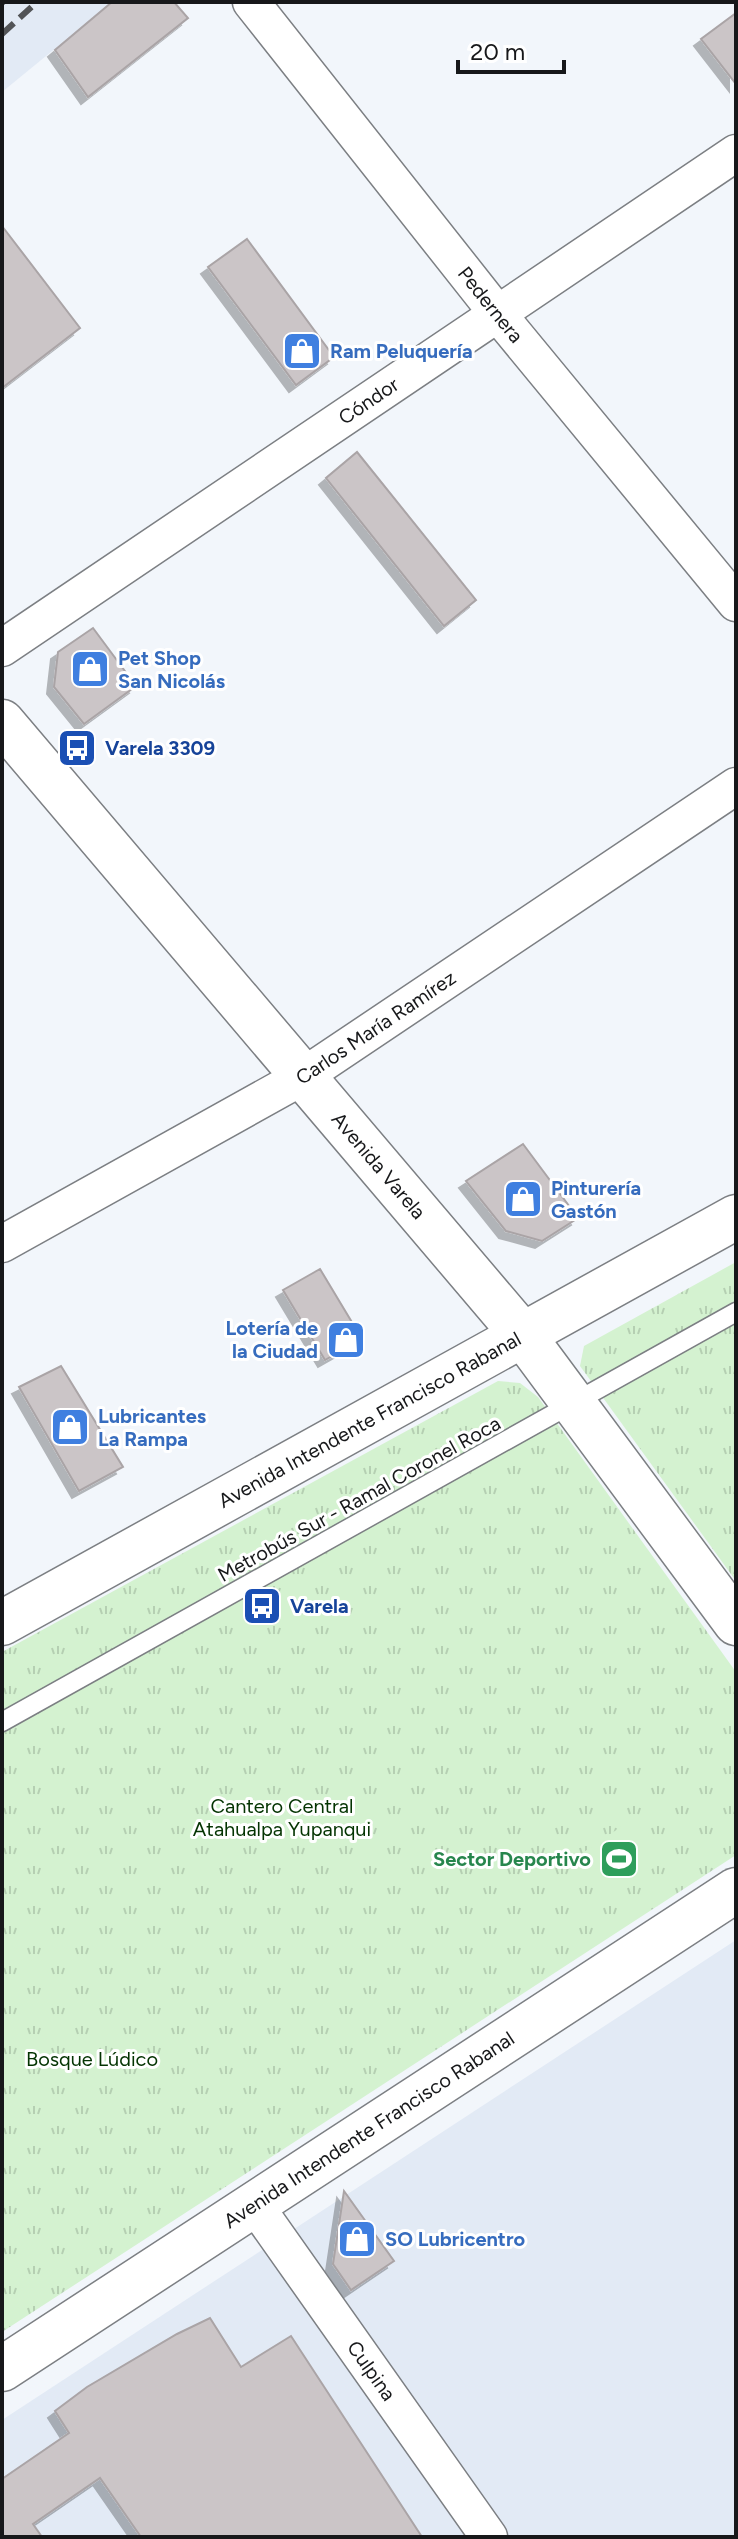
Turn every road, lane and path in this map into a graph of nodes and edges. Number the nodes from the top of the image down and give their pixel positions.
1 (251, 2) edge
2 (736, 153) edge
3 (497, 313) junction
4 (736, 603) edge
5 (2, 648) edge
6 (2, 722) edge
7 (736, 786) edge
8 (302, 1077) junction
9 (736, 1217) edge
10 (2, 1244) edge
11 (736, 1312) edge
12 (522, 1334) junction
13 (574, 1403) junction
14 (2, 1623) edge
15 (736, 1623) edge
16 (2, 1722) edge
17 (736, 1890) edge
18 (254, 2204) junction
19 (2, 2369) edge
20 (489, 2537) edge

1 - 3 street, Pedernera
2 - 3 street, Cóndor
3 - 4 street, Pedernera
3 - 5 street, Cóndor
6 - 8 main road, Avenida Varela
7 - 8 street, Carlos María Ramírez
8 - 10 street, Carlos María Ramírez
8 - 12 main road, Avenida Varela
9 - 12 main road, Avenida Intendente Francisco Rabanal
11 - 13 lane, Metrobús Sur - Ramal Coronel Roca
12 - 13 main road, Avenida Varela
12 - 14 main road, Avenida Intendente Francisco Rabanal
13 - 15 main road, Avenida Varela
13 - 16 lane, Metrobús Sur - Ramal Coronel Roca
17 - 18 main road, Avenida Intendente Francisco Rabanal
18 - 19 main road, Avenida Intendente Francisco Rabanal
18 - 20 street, Culpina

